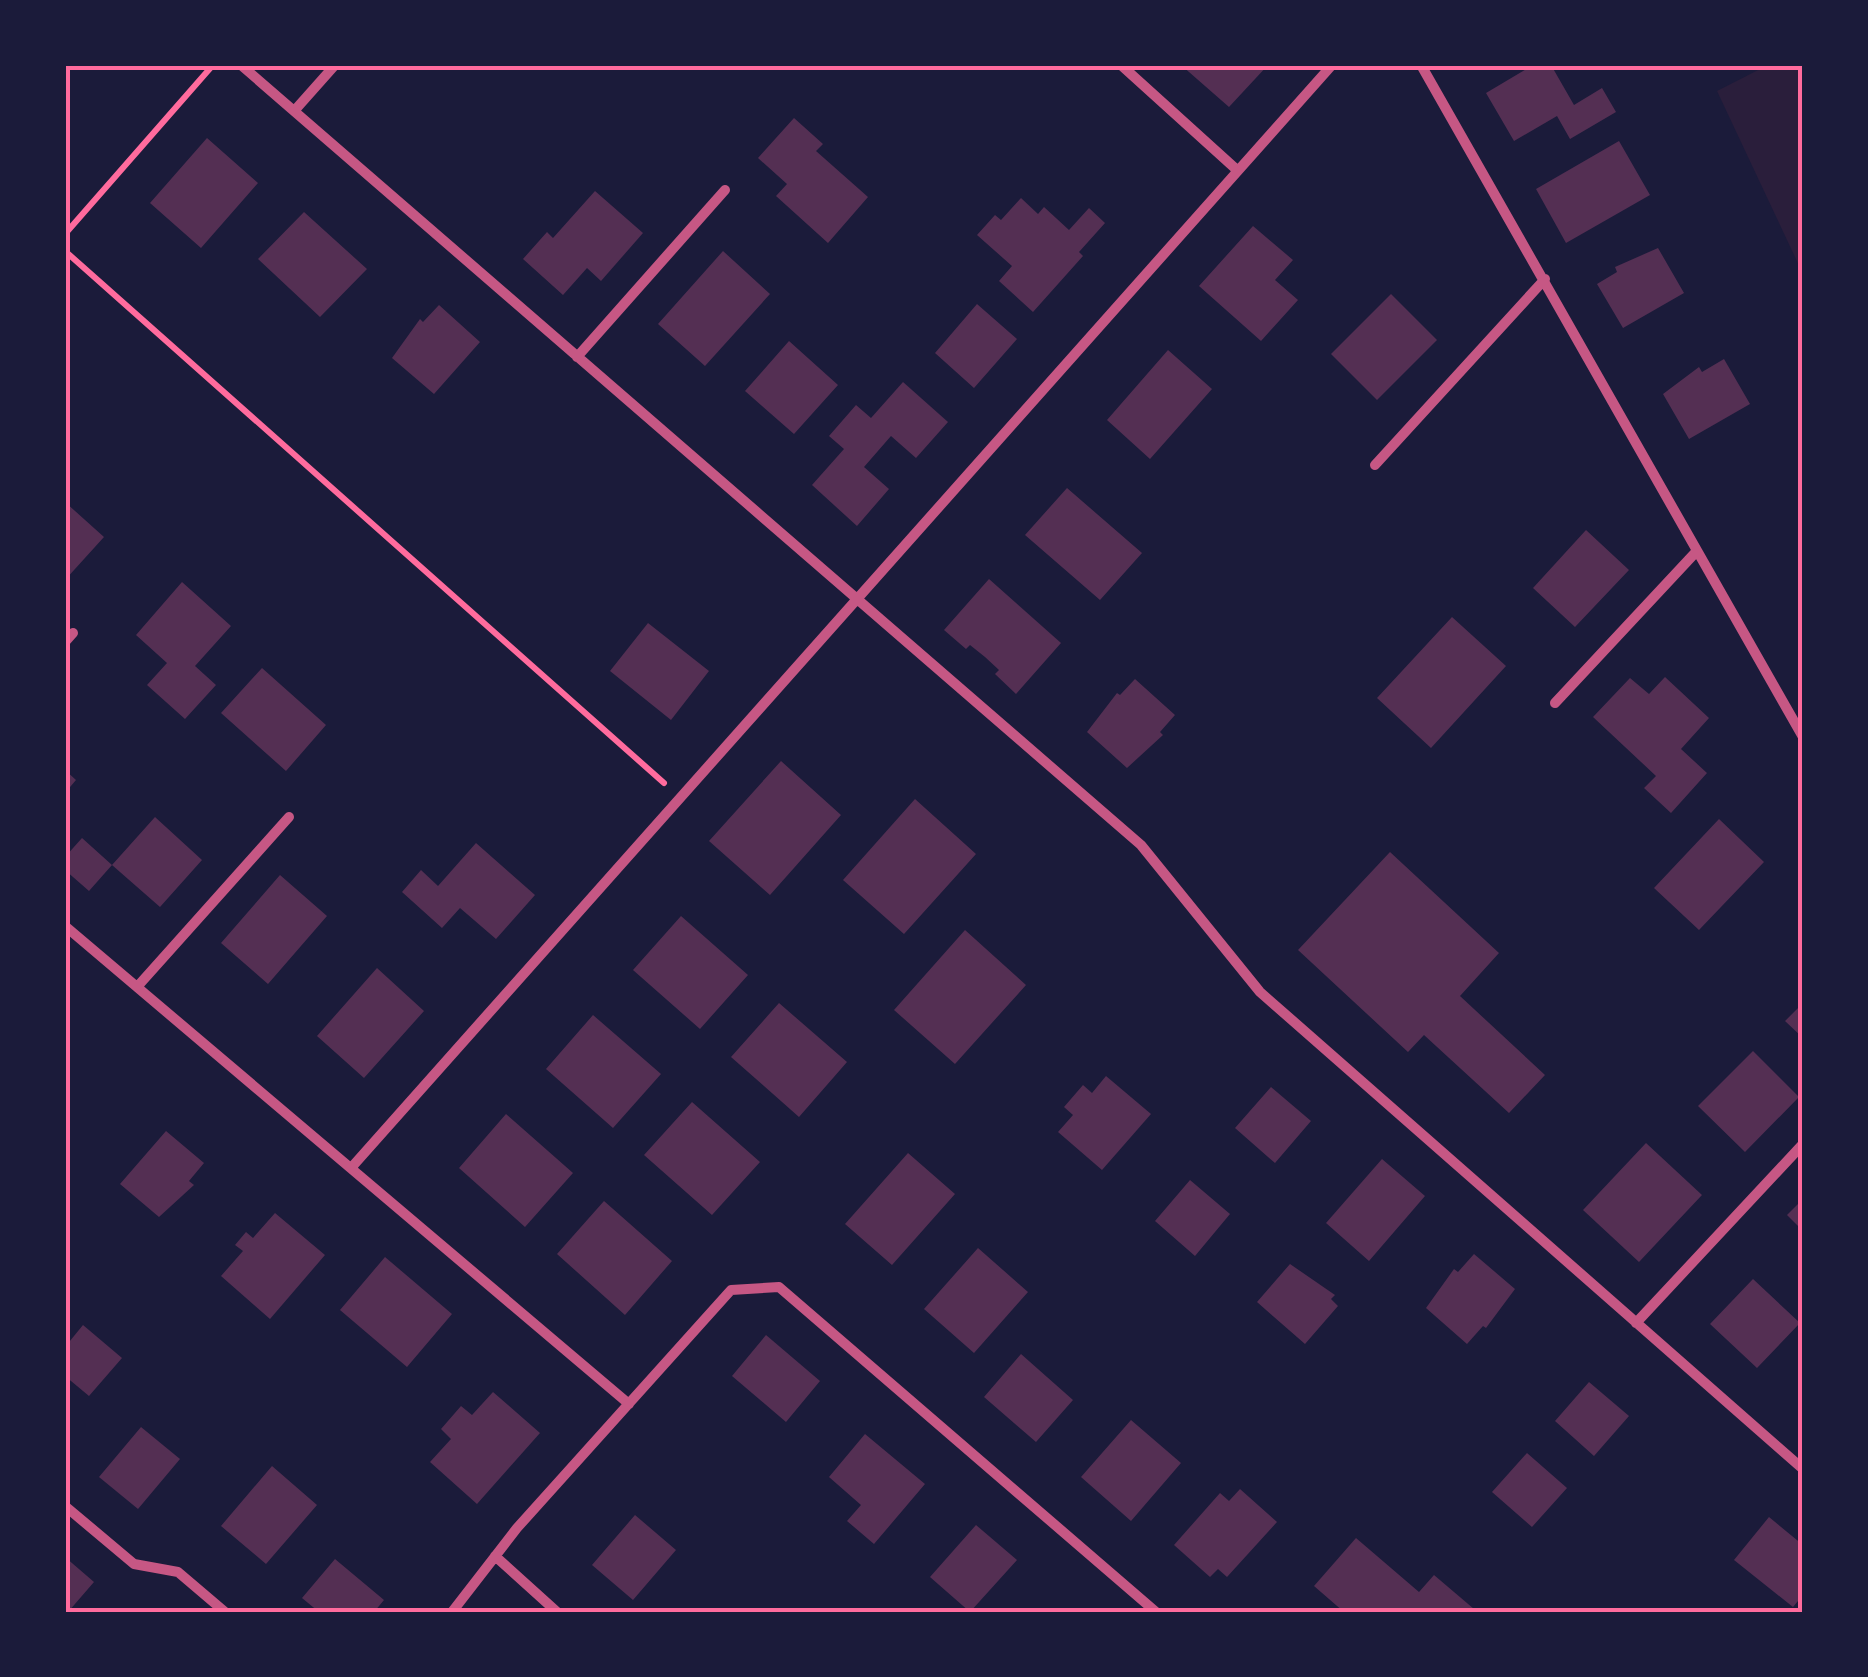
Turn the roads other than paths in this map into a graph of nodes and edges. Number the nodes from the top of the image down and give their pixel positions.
1 (241, 65) edge
2 (336, 65) edge
3 (1121, 65) edge
4 (1332, 65) edge
5 (1420, 65) edge
6 (295, 110) junction
7 (1238, 170) junction
8 (726, 190) dead end
9 (1544, 279) junction
10 (578, 357) junction
11 (1375, 465) dead end
12 (1696, 553) junction
13 (854, 598) junction
14 (1555, 704) dead end
15 (1803, 737) edge
16 (289, 817) dead end
17 (65, 926) edge
18 (137, 987) junction
19 (1803, 1144) edge
20 (351, 1168) junction
21 (1636, 1322) junction
22 (629, 1404) junction
23 (1803, 1469) edge
24 (65, 1506) edge
25 (495, 1556) junction
26 (226, 1612) edge
27 (452, 1612) edge
28 (558, 1612) edge
29 (1156, 1612) edge

1 - 6 street
2 - 6 street
3 - 7 street
4 - 7 street
5 - 9 street
6 - 10 street
7 - 13 street
8 - 10 street
9 - 11 street
9 - 12 street
10 - 13 street
12 - 14 street
12 - 15 street
13 - 20 street
13 - 21 street
16 - 18 street
17 - 18 street
18 - 20 street
19 - 21 street
20 - 22 street
21 - 23 street
22 - 25 street
22 - 29 street
24 - 26 street
25 - 27 street
25 - 28 street

